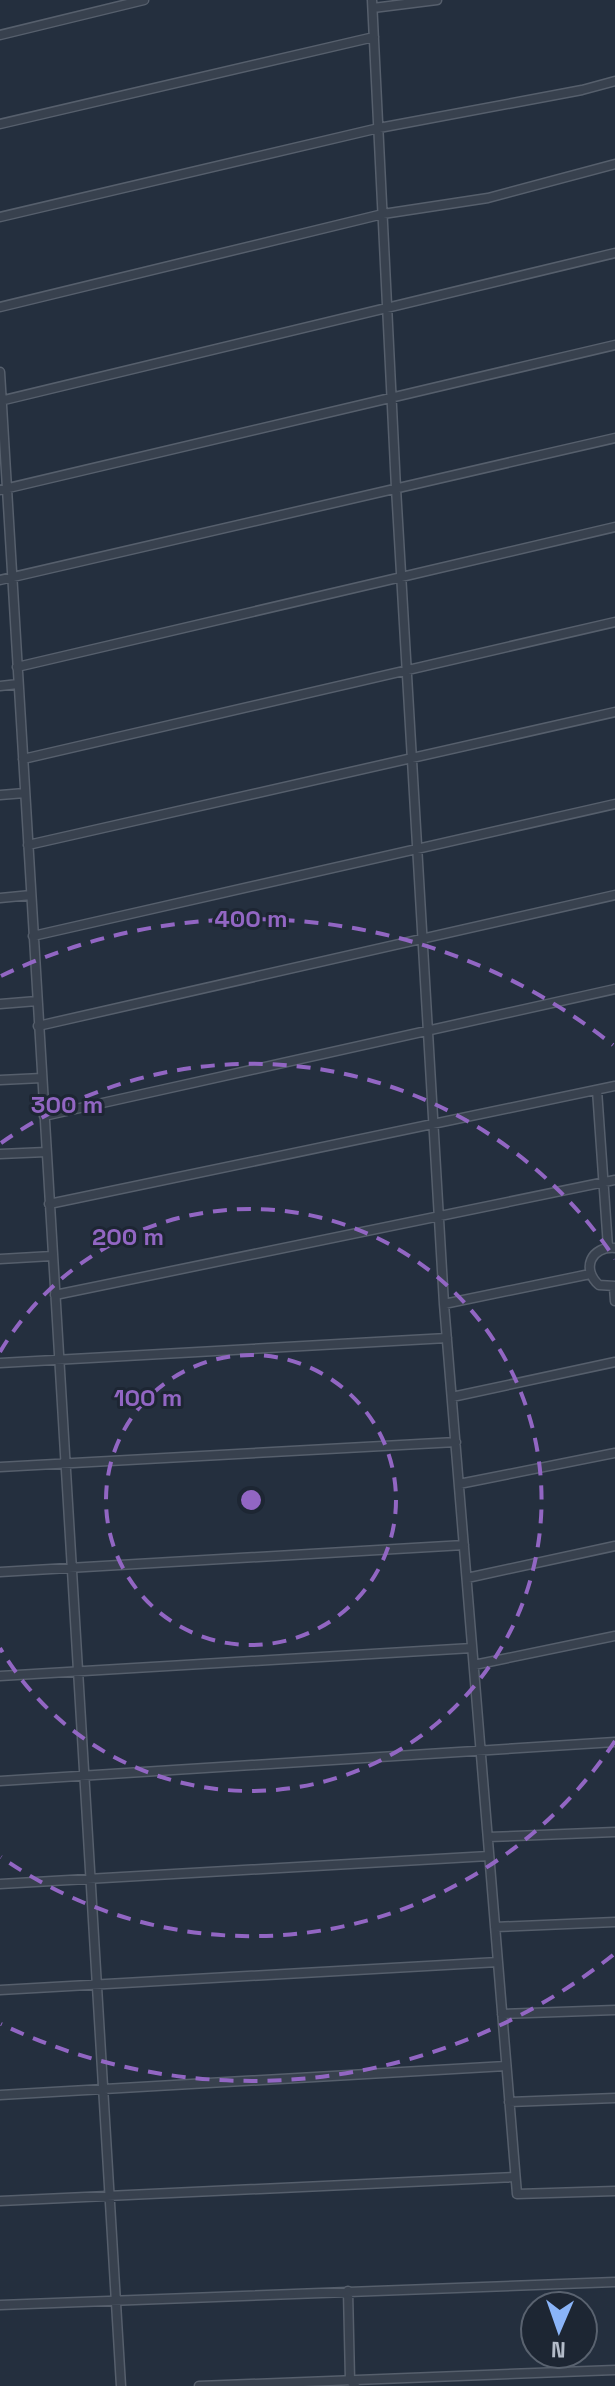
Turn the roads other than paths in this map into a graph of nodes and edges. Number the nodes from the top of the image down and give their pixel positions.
1 (144, 0) edge
2 (437, 0) edge
3 (373, 4) edge
4 (0, 35) edge
5 (374, 37) junction
6 (615, 81) edge
7 (0, 124) edge
8 (379, 128) junction
9 (615, 164) edge
10 (383, 214) junction
11 (0, 217) edge
12 (615, 253) edge
13 (0, 307) edge
14 (387, 308) junction
15 (615, 345) edge
16 (0, 372) edge
17 (392, 397) junction
18 (1, 401) edge
19 (615, 438) edge
20 (396, 488) junction
21 (3, 490) edge
22 (615, 527) edge
23 (12, 577) junction
24 (401, 577) junction
25 (0, 580) edge
26 (615, 622) edge
27 (17, 667) junction
28 (407, 670) junction
29 (18, 684) junction
30 (0, 686) edge
31 (615, 712) edge
32 (412, 757) junction
33 (23, 759) junction
34 (25, 793) junction
35 (0, 795) edge
36 (615, 804) edge
37 (28, 845) junction
38 (417, 847) junction
39 (31, 895) junction
40 (615, 895) edge
41 (0, 898) edge
42 (33, 936) junction
43 (423, 938) junction
44 (615, 989) edge
45 (37, 1001) junction
46 (0, 1004) edge
47 (38, 1026) junction
48 (429, 1031) junction
49 (42, 1078) junction
50 (0, 1080) edge
51 (615, 1086) edge
52 (597, 1090) junction
53 (44, 1116) junction
54 (434, 1123) junction
55 (46, 1152) junction
56 (0, 1154) edge
57 (615, 1180) edge
58 (603, 1183) junction
59 (49, 1204) junction
60 (439, 1216) junction
61 (612, 1248) edge
62 (52, 1256) junction
63 (0, 1259) edge
64 (590, 1274) junction
65 (614, 1286) edge
66 (55, 1295) junction
67 (615, 1301) edge
68 (444, 1304) junction
69 (447, 1338) junction
70 (58, 1360) junction
71 (615, 1362) edge
72 (0, 1363) edge
73 (452, 1397) junction
74 (456, 1442) junction
75 (615, 1453) edge
76 (65, 1464) junction
77 (0, 1467) edge
78 (459, 1484) junction
79 (464, 1545) junction
80 (615, 1546) edge
81 (71, 1568) junction
82 (0, 1572) edge
83 (467, 1578) junction
84 (615, 1636) edge
85 (472, 1648) junction
86 (474, 1665) junction
87 (77, 1671) junction
88 (0, 1676) edge
89 (615, 1742) edge
90 (481, 1749) junction
91 (83, 1776) junction
92 (0, 1781) edge
93 (615, 1832) edge
94 (488, 1837) junction
95 (489, 1856) junction
96 (89, 1879) junction
97 (0, 1884) edge
98 (615, 1922) edge
99 (495, 1927) junction
100 (498, 1962) junction
101 (96, 1986) junction
102 (0, 1990) edge
103 (615, 2010) edge
104 (502, 2014) junction
105 (506, 2066) junction
106 (103, 2089) junction
107 (0, 2095) edge
108 (615, 2098) edge
109 (509, 2102) junction
110 (515, 2177) junction
111 (615, 2191) edge
112 (109, 2196) junction
113 (0, 2201) edge
114 (615, 2282) edge
115 (348, 2291) junction
116 (116, 2299) junction
117 (0, 2305) edge
118 (615, 2370) edge
119 (353, 2383) edge
120 (121, 2386) edge
121 (199, 2386) edge

1 - 4 street
2 - 3 street
3 - 5 street
5 - 7 street
5 - 8 street
6 - 8 street
8 - 10 street
8 - 11 street
9 - 10 street
10 - 13 street
10 - 14 street
12 - 14 street
14 - 17 street
14 - 18 street
15 - 17 street
16 - 18 street
17 - 20 street
17 - 21 street
18 - 21 street
19 - 20 street
20 - 23 street
20 - 24 street
21 - 23 street
22 - 24 street
23 - 25 street
23 - 27 street
24 - 27 street
24 - 28 street
26 - 28 street
27 - 29 street
28 - 32 street
28 - 33 street
29 - 30 street
29 - 33 street
31 - 32 street
32 - 37 street
32 - 38 street
33 - 34 street
34 - 35 street
34 - 37 street
36 - 38 street
37 - 39 street
38 - 42 street
38 - 43 street
39 - 41 street
39 - 42 street
40 - 43 street
42 - 45 street
43 - 47 street
43 - 48 street
44 - 48 street
45 - 46 street
45 - 47 street
47 - 49 street
48 - 53 street
48 - 54 street
49 - 50 street
49 - 53 street
51 - 52 street
52 - 54 street
52 - 58 street
53 - 55 street
54 - 59 street
54 - 60 street
55 - 56 street
55 - 59 street
57 - 58 street
58 - 60 street
58 - 61 street
59 - 62 street
60 - 66 street
60 - 68 street
61 - 64 street
62 - 63 street
62 - 66 street
64 - 65 street
64 - 68 street
65 - 67 street
66 - 70 street
68 - 69 street
69 - 70 street
69 - 73 street
70 - 72 street
70 - 76 street
71 - 73 street
73 - 74 street
74 - 76 street
74 - 78 street
75 - 78 street
76 - 77 street
76 - 81 street
78 - 79 street
79 - 81 street
79 - 83 street
80 - 83 street
81 - 82 street
81 - 87 street
83 - 85 street
84 - 86 street
85 - 86 street
85 - 87 street
86 - 90 street
87 - 88 street
87 - 91 street
89 - 90 street
90 - 91 street
90 - 94 street
91 - 92 street
91 - 96 street
93 - 94 street
94 - 95 street
95 - 96 street
95 - 99 street
96 - 97 street
96 - 101 street
98 - 99 street
99 - 100 street
100 - 101 street
100 - 104 street
101 - 102 street
101 - 106 street
103 - 104 street
104 - 105 street
105 - 106 street
105 - 109 street
106 - 107 street
106 - 112 street
108 - 109 street
109 - 110 street
110 - 111 street
110 - 112 street
112 - 113 street
112 - 116 street
114 - 115 street
115 - 116 street
115 - 119 street
116 - 117 street
116 - 120 street
118 - 119 street
119 - 121 street

